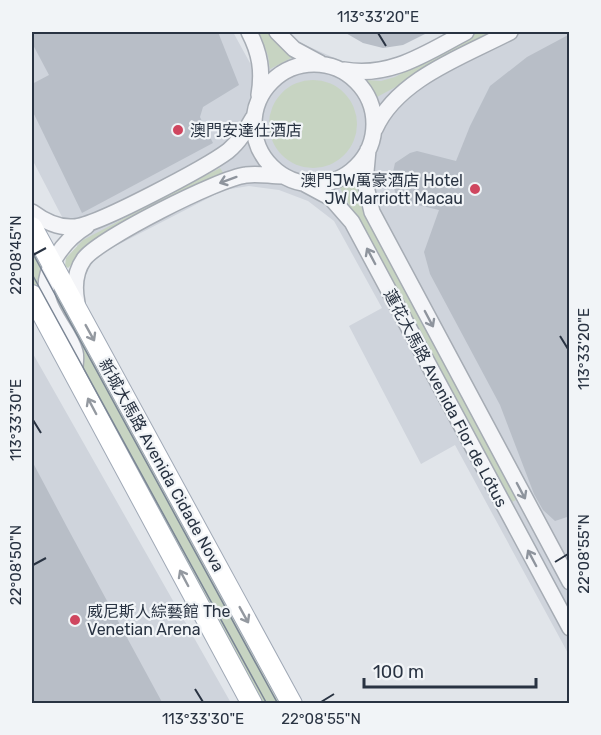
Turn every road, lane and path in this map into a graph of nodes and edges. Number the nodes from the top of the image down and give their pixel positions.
1 (249, 32) edge
2 (277, 32) edge
3 (466, 32) edge
4 (510, 32) edge
5 (322, 64) junction
6 (341, 70) junction
7 (258, 101) junction
8 (254, 117) junction
9 (373, 134) junction
10 (368, 150) junction
11 (285, 176) junction
12 (305, 184) junction
13 (156, 190) junction
14 (190, 195) junction
15 (32, 212) edge
16 (101, 219) junction
17 (32, 227) edge
18 (52, 264) junction
19 (32, 295) edge
20 (78, 311) junction
21 (75, 375) junction
22 (557, 558) junction
23 (570, 582) edge
24 (570, 612) edge
25 (570, 628) edge
26 (252, 704) edge
27 (292, 704) edge

1 - 7 street
2 - 5 street
3 - 6 street
4 - 9 street
5 - 6 street
5 - 7 street
6 - 9 street
7 - 8 street
8 - 11 street
8 - 13 street
9 - 10 street
10 - 12 street
10 -> 22 street, 蓮花大馬路 Avenida Flor de Lótus
11 - 12 street
11 -> 14 street
25 -> 12 street, 蓮花大馬路 Avenida Flor de Lótus
13 - 14 street
13 - 16 street
14 - 20 street
15 - 16 street
16 - 18 street
17 - 18 main road, 新城大馬路 Avenida Cidade Nova
18 - 20 main road, 新城大馬路 Avenida Cidade Nova
18 - 21 street
19 - 21 main road, 新城大馬路 Avenida Cidade Nova
20 -> 27 main road, 新城大馬路 Avenida Cidade Nova
26 -> 21 main road, 新城大馬路 Avenida Cidade Nova
22 - 23 street, 蓮花大馬路 Avenida Flor de Lótus
22 - 24 street

